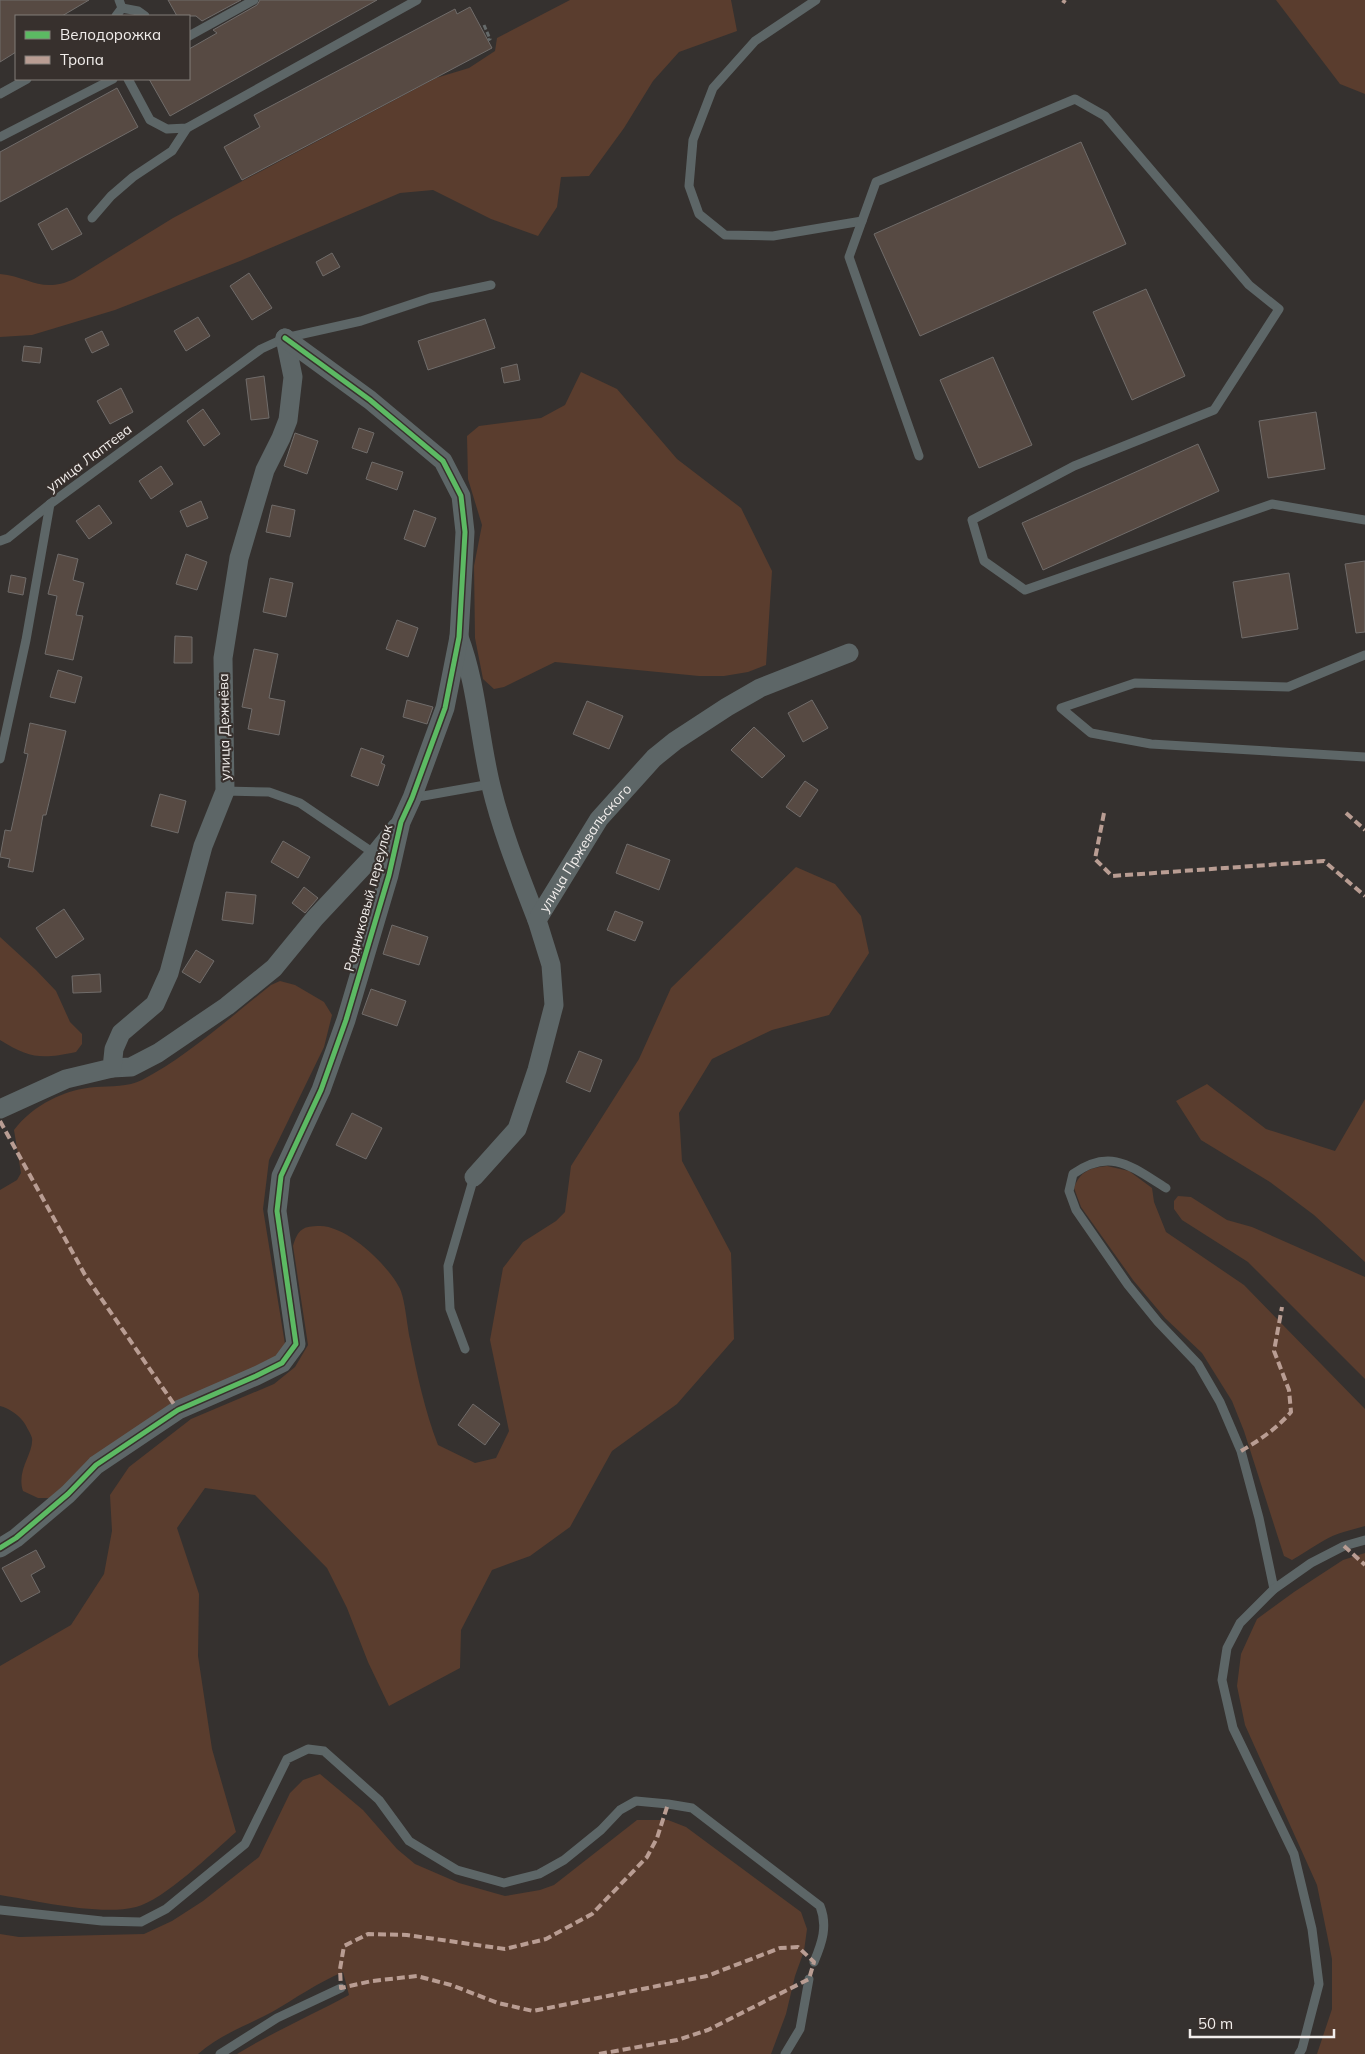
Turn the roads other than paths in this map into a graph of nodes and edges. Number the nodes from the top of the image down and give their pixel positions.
1 (254, 0) edge
2 (417, 0) edge
3 (816, 0) edge
4 (121, 4) edge
5 (144, 15) edge
6 (190, 35) edge
7 (25, 80) edge
8 (111, 80) edge
9 (129, 80) edge
10 (0, 94) edge
11 (187, 128) junction
12 (0, 138) edge
13 (92, 218) dead end
14 (862, 221) junction
15 (490, 285) dead end
16 (285, 338) junction
17 (918, 456) dead end
18 (50, 504) junction
19 (1365, 520) edge
20 (0, 541) edge
21 (459, 637) junction
22 (849, 653) dead end
23 (1365, 655) edge
24 (1365, 757) edge
25 (0, 759) edge
26 (490, 784) junction
27 (225, 790) junction
28 (412, 798) junction
29 (401, 822) junction
30 (375, 854) junction
31 (537, 920) junction
32 (112, 1068) junction
33 (0, 1109) edge
34 (474, 1177) joint
35 (1166, 1188) dead end
36 (465, 1349) dead end
37 (1365, 1540) edge
38 (0, 1548) edge
39 (1274, 1589) junction
40 (0, 1910) edge
41 (814, 1962) dead end
42 (809, 1979) dead end
43 (341, 1988) dead end
44 (220, 2054) edge
45 (784, 2054) edge
46 (1299, 2054) edge

1 - 6 lane
2 - 11 lane
3 - 14 lane
4 - 5 lane
7 - 10 lane
8 - 12 lane
9 - 11 lane
11 - 13 lane
14 - 17 lane
14 - 19 lane
15 - 16 lane, улица Лаптева
16 - 18 lane, улица Лаптева
16 - 21 street, Родниковый переулок
16 - 27 street, улица Дежнёва
18 - 20 lane
18 - 25 lane, улица Лаптева
21 - 26 street
21 - 28 street, Родниковый переулок
22 - 31 street, улица Пржевальского
23 - 24 lane
26 - 28 lane
26 - 31 street
27 - 30 lane
27 - 32 street, улица Дежнёва
28 - 29 street, Родниковый переулок
29 - 30 street
29 - 38 street, Родниковый переулок
30 - 32 street
31 - 34 street, улица Пржевальского
32 - 33 street
34 - 36 lane
35 - 39 lane
37 - 39 lane
39 - 46 lane
40 - 41 lane
42 - 45 lane
43 - 44 lane

